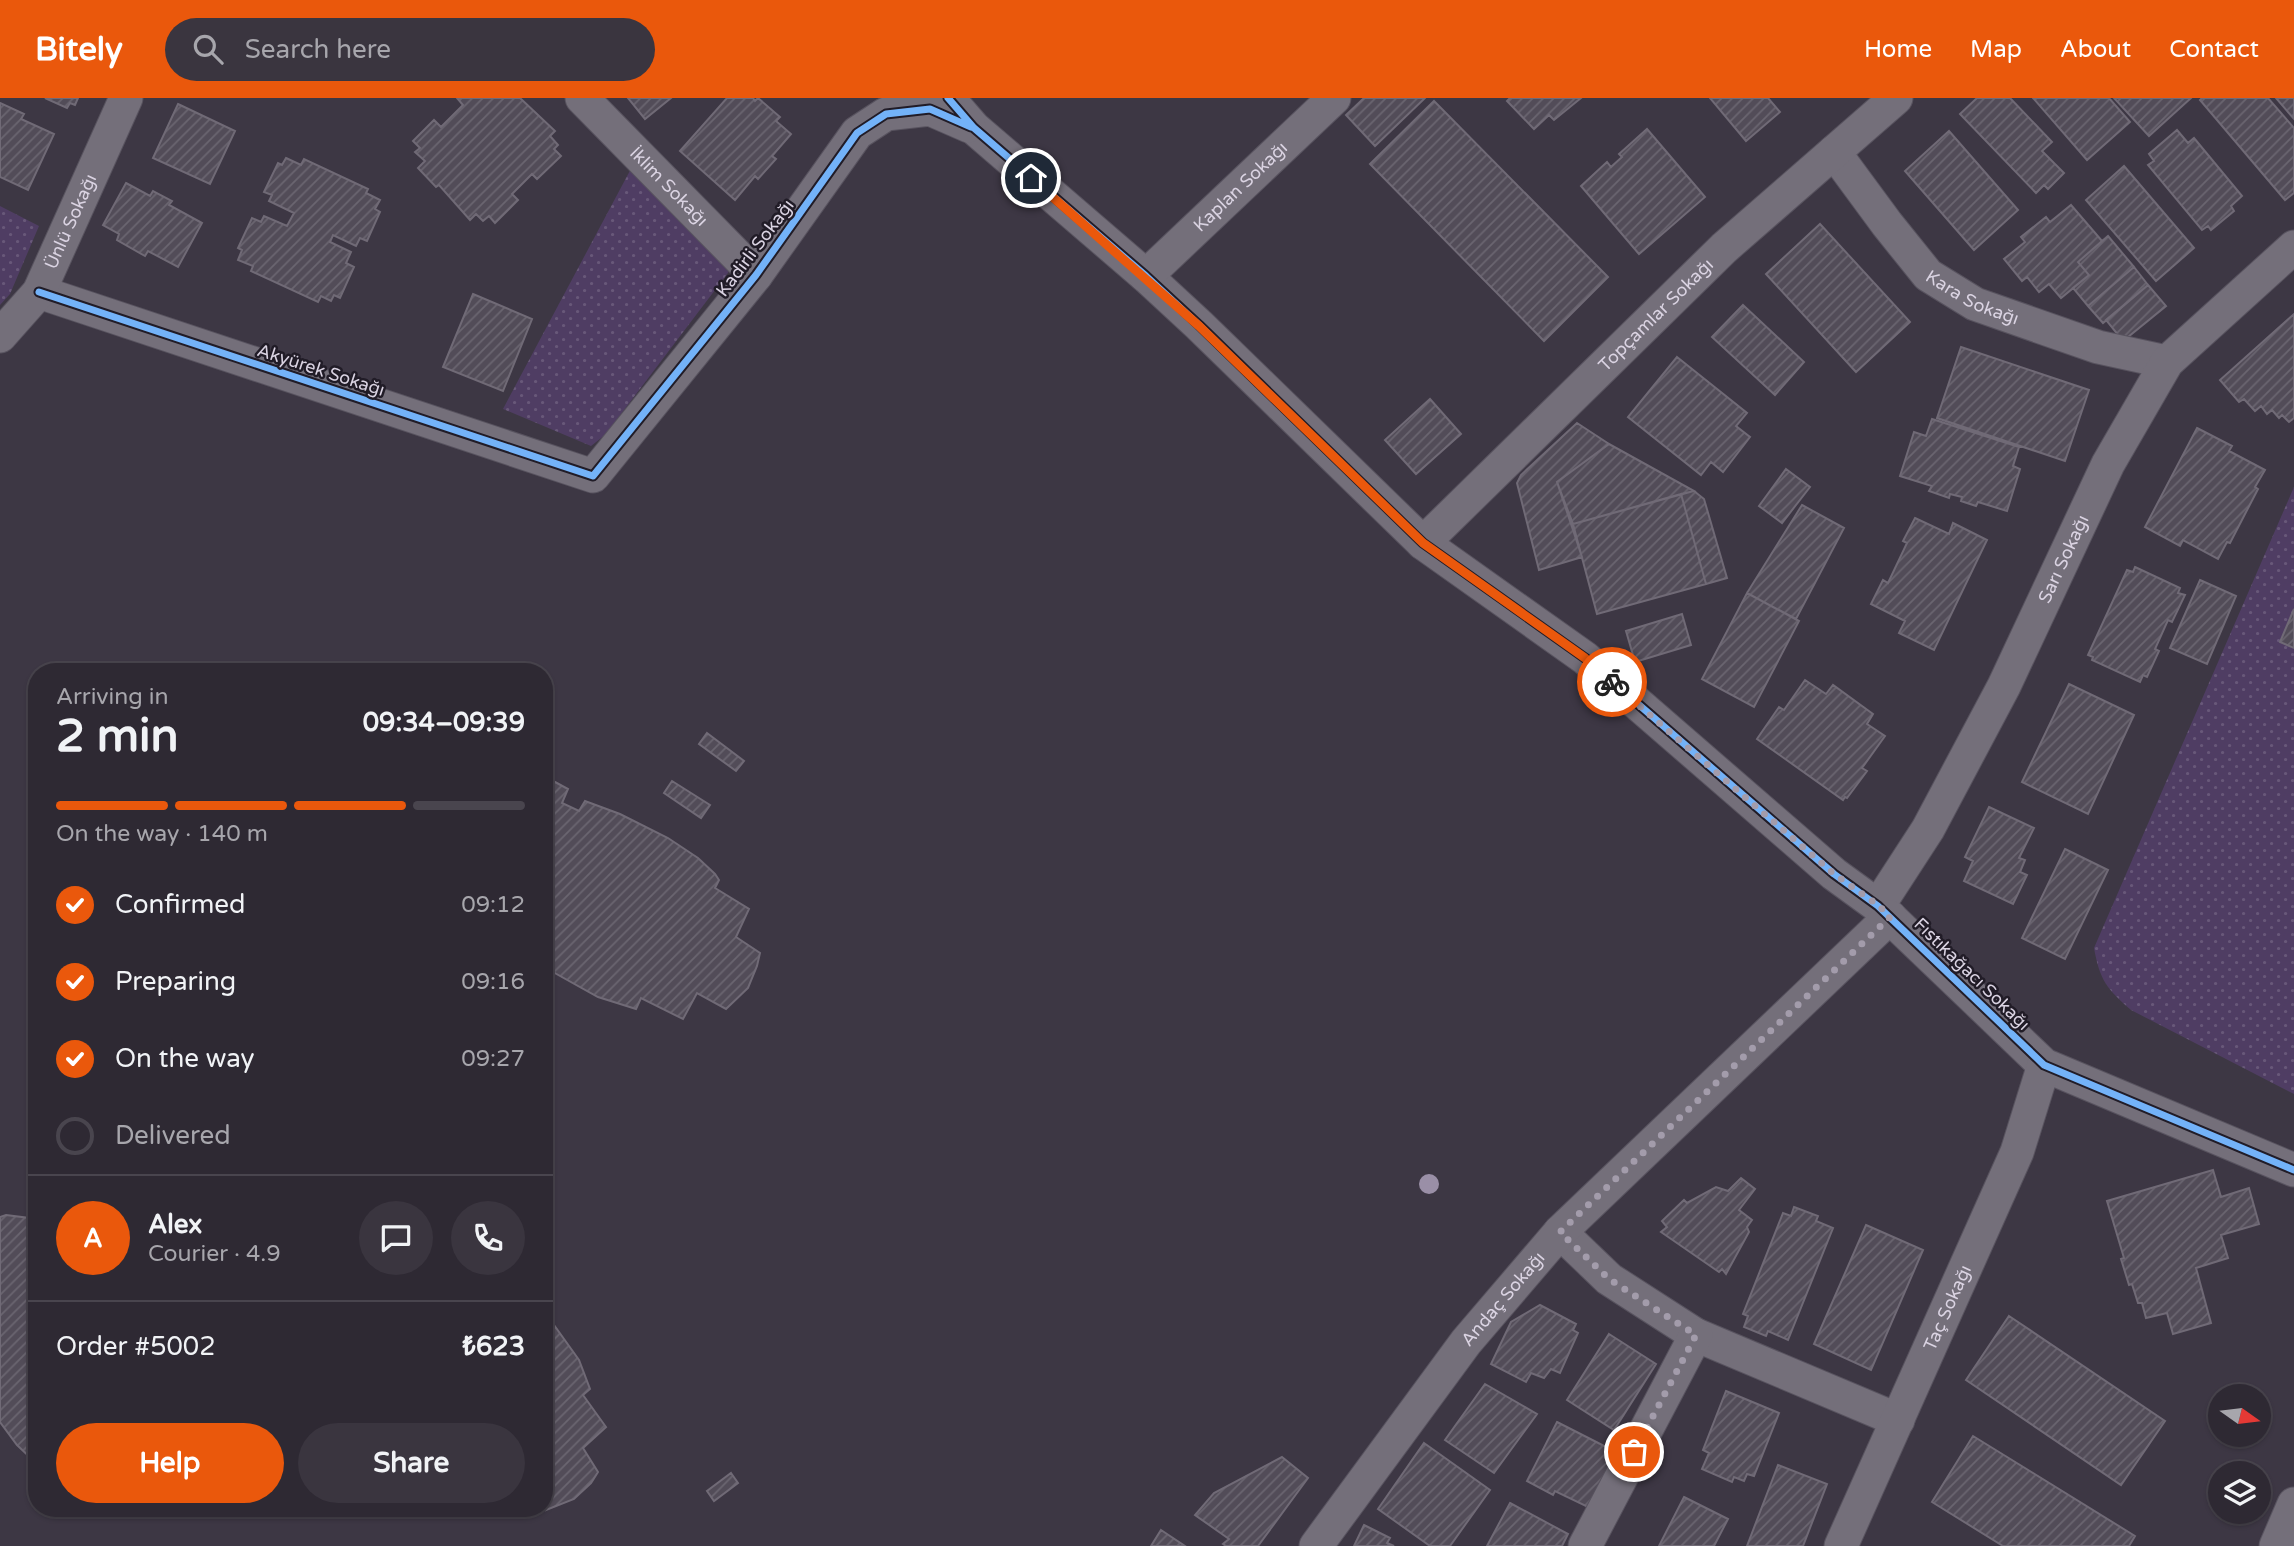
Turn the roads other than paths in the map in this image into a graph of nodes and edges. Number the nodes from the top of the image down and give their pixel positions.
1 (126, 98) edge
2 (582, 98) edge
3 (948, 98) edge
4 (1334, 98) edge
5 (1896, 98) edge
6 (974, 128) junction
7 (1834, 152) junction
8 (2294, 247) edge
9 (756, 275) junction
10 (1146, 276) junction
11 (39, 292) junction
12 (0, 336) edge
13 (2167, 362) junction
14 (593, 476) joint
15 (1423, 543) junction
16 (1884, 911) junction
17 (2044, 1065) junction
18 (2294, 1170) edge
19 (1560, 1232) junction
20 (1696, 1335) junction
21 (1898, 1420) junction
22 (2294, 1504) edge
23 (1316, 1546) edge
24 (1585, 1546) edge
25 (1841, 1546) edge
26 (2276, 1546) edge

1 - 11 street, Ünlü Sokağı
2 - 9 street, İklim Sokağı
3 - 6 street
4 - 10 street, Kaplan Sokağı
5 - 7 street, Topçamlar Sokağı
6 - 9 street, Kadirli Sokağı
6 - 10 street, Fıstıkağacı Sokağı
7 - 13 street, Kara Sokağı
7 - 15 street, Topçamlar Sokağı
8 - 13 street, Sarı Sokağı
9 - 14 street, Kadirli Sokağı
10 - 15 street, Fıstıkağacı Sokağı
11 - 12 street, Ünlü Sokağı
11 - 14 street, Akyürek Sokağı
13 - 16 street, Sarı Sokağı
15 - 16 street, Fıstıkağacı Sokağı
16 - 17 street, Fıstıkağacı Sokağı
16 - 19 street, Sarı Sokağı
17 - 18 street, Fıstıkağacı Sokağı
17 - 21 street, Taç Sokağı
19 - 20 street
19 - 23 street, Andaç Sokağı
20 - 21 street
20 - 24 street
21 - 25 street, Taç Sokağı
22 - 26 street

